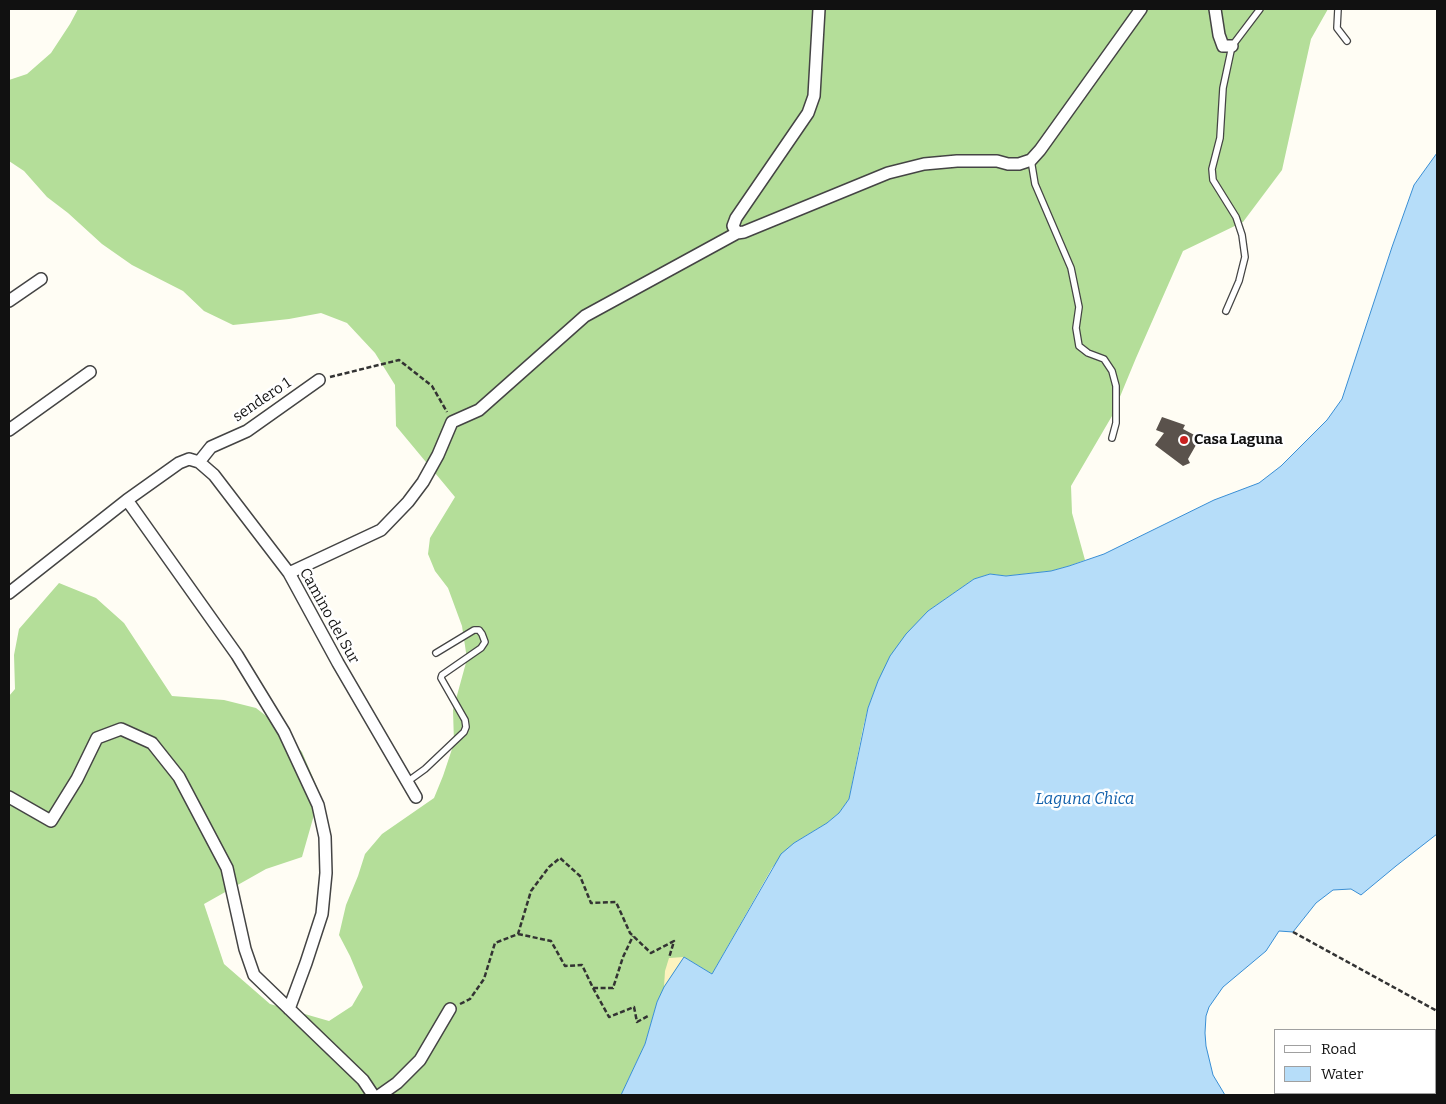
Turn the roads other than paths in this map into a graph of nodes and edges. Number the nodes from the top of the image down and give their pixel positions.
1 (819, 9) edge
2 (1141, 9) edge
3 (1215, 9) edge
4 (1260, 9) edge
5 (1338, 9) edge
6 (1347, 41) dead end
7 (1232, 46) junction
8 (1031, 160) junction
9 (737, 233) junction
10 (41, 279) dead end
11 (9, 301) edge
12 (1226, 311) dead end
13 (90, 372) dead end
14 (319, 380) road end
15 (9, 430) edge
16 (1112, 438) dead end
17 (199, 462) junction
18 (127, 500) junction
19 (289, 573) junction
20 (9, 593) edge
21 (436, 653) dead end
22 (407, 782) junction
23 (9, 797) edge
24 (416, 797) dead end
25 (288, 1009) junction
26 (450, 1009) road end
27 (373, 1095) edge
28 (380, 1095) edge

1 - 9 street
2 - 8 street
3 - 7 street
4 - 7 lane
5 - 6 lane
7 - 12 lane
8 - 9 street
8 - 16 lane
9 - 19 street
10 - 11 street
13 - 15 street
14 - 17 street, sendero 1
17 - 18 street
17 - 19 street, Camino del Sur
18 - 20 street
18 - 25 street
19 - 22 street, Camino del Sur
21 - 22 lane
22 - 24 street, Camino del Sur
23 - 25 street
25 - 27 street
26 - 28 street

